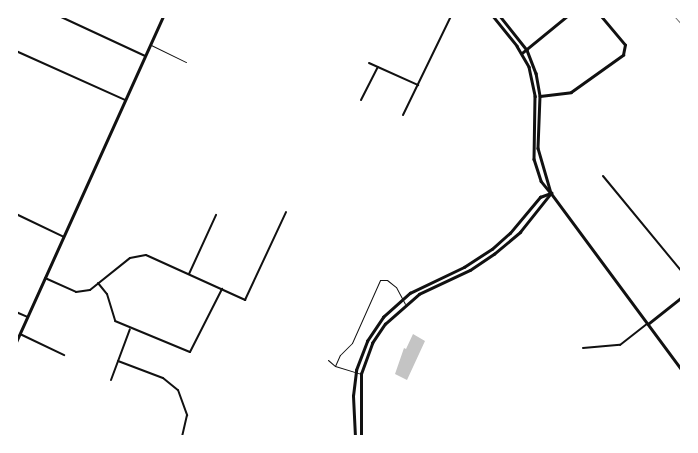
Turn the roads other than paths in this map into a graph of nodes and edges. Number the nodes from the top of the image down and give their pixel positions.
1 (59, 16) edge
2 (163, 16) edge
3 (451, 16) edge
4 (493, 16) edge
5 (500, 16) edge
6 (567, 16) edge
7 (601, 16) edge
8 (150, 45) junction
9 (527, 50) junction
10 (16, 51) edge
11 (522, 53) junction
12 (145, 56) junction
13 (186, 62) dead end
14 (369, 63) dead end
15 (378, 67) junction
16 (418, 85) junction
17 (540, 96) junction
18 (125, 100) junction
19 (361, 100) dead end
20 (404, 115) dead end
21 (604, 176) dead end
22 (551, 193) junction
23 (286, 212) dead end
24 (16, 214) edge
25 (216, 215) dead end
26 (64, 237) junction
27 (682, 272) edge
28 (189, 274) junction
29 (45, 278) junction
30 (98, 283) junction
31 (222, 289) junction
32 (682, 297) edge
33 (401, 298) junction
34 (406, 304) junction
35 (16, 312) edge
36 (28, 317) junction
37 (648, 324) junction
38 (130, 329) junction
39 (20, 334) junction
40 (16, 342) edge
41 (583, 348) dead end
42 (64, 354) dead end
43 (328, 360) dead end
44 (118, 361) junction
45 (335, 366) junction
46 (682, 370) edge
47 (356, 372) junction
48 (361, 374) junction
49 (111, 380) dead end
50 (182, 437) edge
51 (355, 437) edge
52 (361, 437) edge

1 - 12 street
2 - 8 main road
3 - 16 street
4 - 11 main road
5 - 9 main road
6 - 9 main road
7 - 17 main road
8 - 12 main road
8 - 13 lane
9 - 11 main road
9 - 17 main road
10 - 18 street
11 - 22 main road
12 - 18 main road
14 - 15 street
15 - 16 street
15 - 19 street
16 - 20 street
17 - 22 main road
18 - 26 main road
21 - 27 street
22 - 33 main road
22 - 34 main road
22 - 37 main road
23 - 31 street
24 - 26 street
25 - 28 street
26 - 29 main road
28 - 30 street
28 - 31 street
29 - 30 street
29 - 36 main road
30 - 38 street
31 - 38 street
32 - 37 main road
33 - 34 lane
33 - 45 lane
33 - 47 main road
34 - 48 main road
35 - 36 street
36 - 39 main road
37 - 41 street
37 - 46 main road
38 - 44 street
39 - 40 main road
39 - 42 street
43 - 45 lane
44 - 49 street
44 - 50 street
45 - 47 lane
47 - 48 lane
47 - 51 main road
48 - 52 main road

